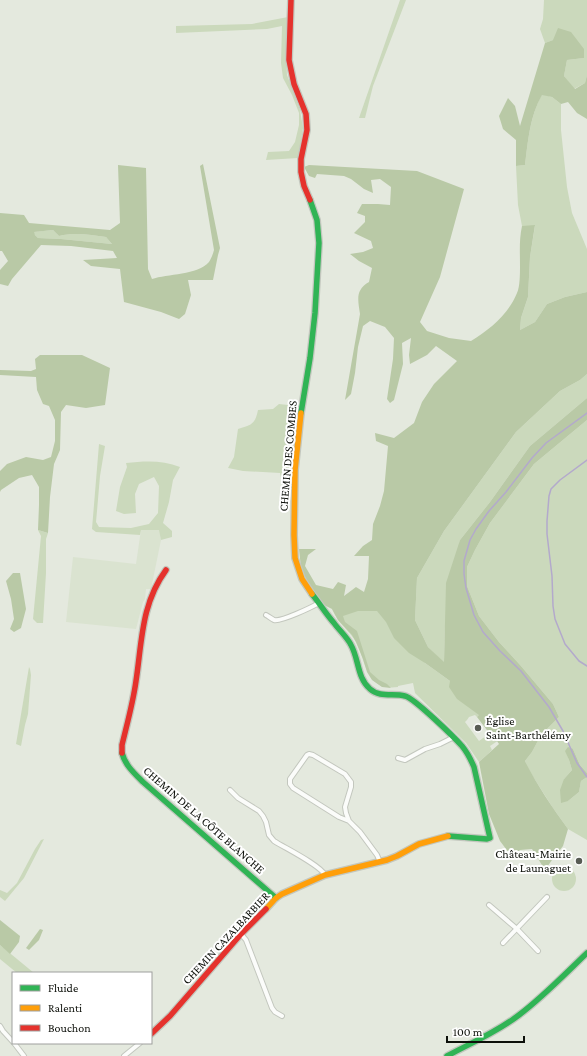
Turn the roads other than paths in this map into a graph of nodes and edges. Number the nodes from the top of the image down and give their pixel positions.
1 (290, 0) edge
2 (166, 570) dead end
3 (319, 603) junction
4 (266, 615) dead end
5 (454, 737) junction
6 (398, 758) dead end
7 (230, 790) dead end
8 (349, 821) junction
9 (490, 838) joint
10 (380, 862) junction
11 (325, 875) junction
12 (547, 897) dead end
13 (276, 898) junction
14 (489, 905) dead end
15 (517, 929) junction
16 (241, 934) junction
17 (503, 943) dead end
18 (538, 951) dead end
19 (587, 953) edge
20 (282, 1016) dead end
21 (0, 1026) edge
22 (152, 1033) edge
23 (12, 1040) edge
24 (15, 1044) edge
25 (139, 1044) edge
26 (24, 1056) edge
27 (124, 1056) edge
28 (447, 1056) edge

1 - 3 street, CHEMIN DES COMBES
2 - 13 street, CHEMIN DE LA CÔTE BLANCHE
3 - 4 street
3 - 5 street, CHEMIN DES COMBES
5 - 6 street
5 - 9 street, CHEMIN DES COMBES
7 - 11 street
8 - 8 street
8 - 10 street
9 - 10 street, CHEMIN CAZALBARBIER
10 - 11 street, CHEMIN CAZALBARBIER
11 - 13 street, CHEMIN CAZALBARBIER
12 - 15 street
13 - 16 street, CHEMIN CAZALBARBIER
14 - 15 street
15 - 17 street
15 - 18 street
16 - 20 street
16 - 22 street, CHEMIN CAZALBARBIER
19 - 28 street
21 - 23 street
24 - 26 street
25 - 27 street

